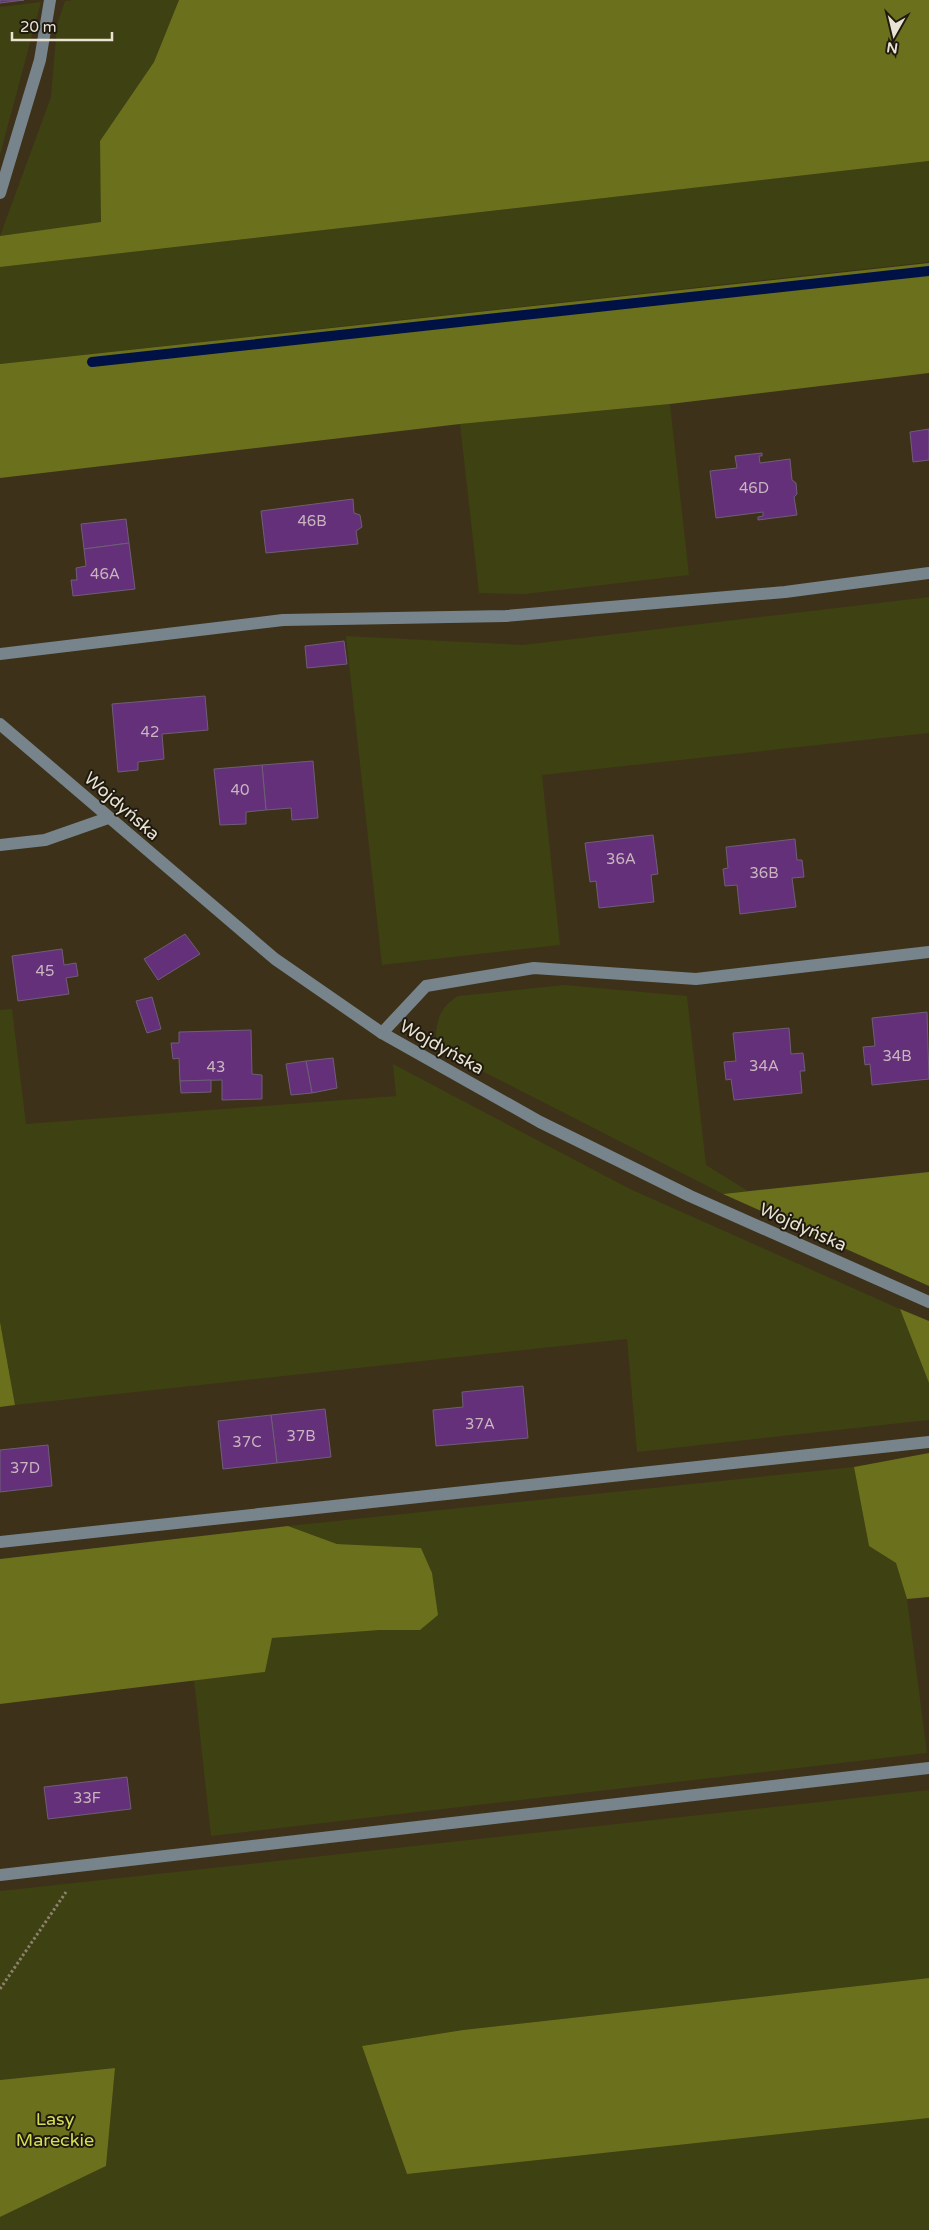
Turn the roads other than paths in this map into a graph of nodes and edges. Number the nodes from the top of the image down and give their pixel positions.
1 (50, 0) edge
2 (0, 193) edge
3 (929, 573) edge
4 (0, 654) edge
5 (0, 724) edge
6 (108, 818) junction
7 (0, 845) edge
8 (929, 952) edge
9 (382, 1033) junction
10 (929, 1302) edge
11 (929, 1442) edge
12 (0, 1542) edge
13 (929, 1768) edge
14 (0, 1875) edge

1 - 2 street
3 - 4 street
5 - 6 street, Wojdyńska
6 - 7 street
6 - 9 street, Wojdyńska
8 - 9 street
9 - 10 street, Wojdyńska
11 - 12 street
13 - 14 street

